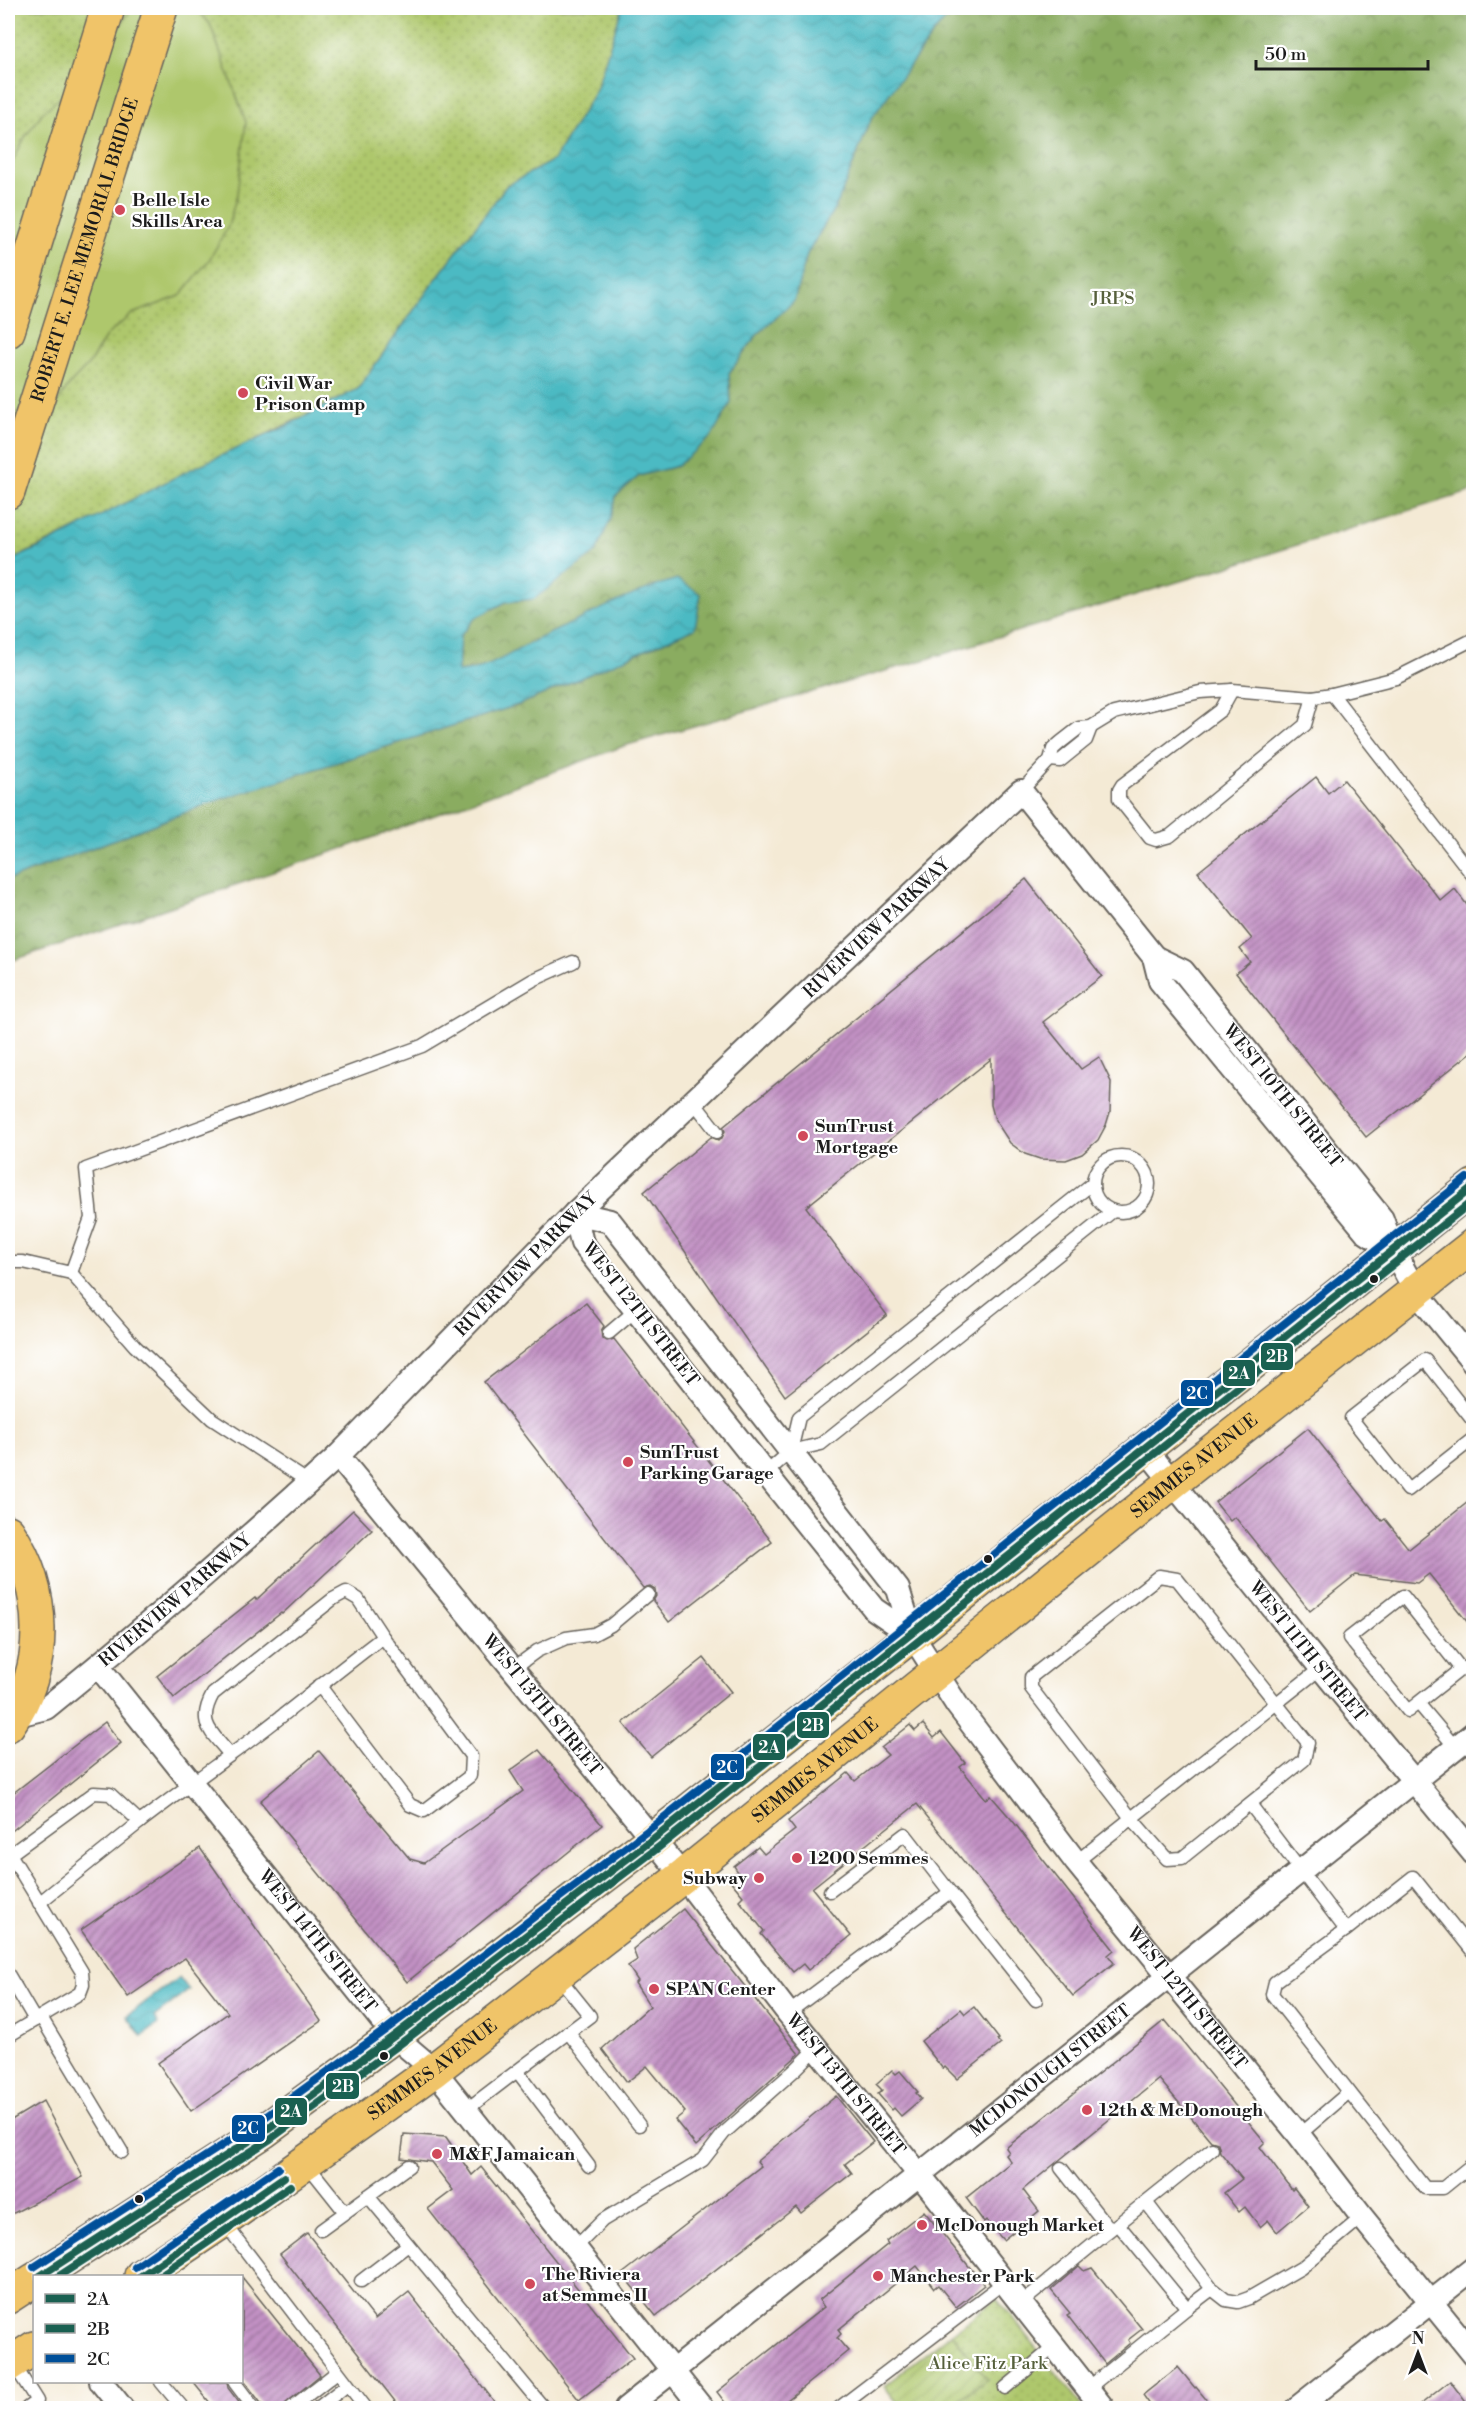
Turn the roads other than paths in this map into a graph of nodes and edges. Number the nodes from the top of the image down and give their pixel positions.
1 (108, 8) edge
2 (161, 8) edge
3 (8, 331) edge
4 (8, 492) edge
5 (1473, 639) edge
6 (1232, 690) junction
7 (1332, 694) junction
8 (1313, 697) junction
9 (1021, 791) junction
10 (1473, 877) edge
11 (573, 962) dead end
12 (693, 1101) junction
13 (717, 1132) dead end
14 (1093, 1184) junction
15 (1473, 1186) edge
16 (1113, 1211) junction
17 (575, 1213) junction
18 (1473, 1245) edge
19 (1393, 1250) junction
20 (8, 1262) edge
21 (71, 1273) junction
22 (1416, 1292) junction
23 (636, 1310) junction
24 (609, 1333) dead end
25 (1473, 1364) edge
26 (1473, 1422) edge
27 (1473, 1438) edge
28 (1144, 1447) junction
29 (792, 1450) junction
30 (338, 1456) junction
31 (766, 1473) junction
32 (309, 1482) junction
33 (1173, 1482) junction
34 (8, 1532) edge
35 (648, 1594) dead end
36 (912, 1635) junction
37 (383, 1637) junction
38 (98, 1666) junction
39 (1321, 1668) junction
40 (511, 1670) junction
41 (937, 1673) junction
42 (320, 1685) junction
43 (1277, 1702) junction
44 (1418, 1703) junction
45 (11, 1721) edge
46 (1473, 1733) edge
47 (1455, 1747) junction
48 (230, 1755) junction
49 (1414, 1780) junction
50 (191, 1783) junction
51 (1250, 1804) junction
52 (1131, 1818) junction
53 (140, 1822) junction
54 (652, 1839) junction
55 (1473, 1854) edge
56 (9, 1855) edge
57 (1076, 1862) junction
58 (1301, 1870) junction
59 (682, 1876) junction
60 (830, 1891) dead end
61 (950, 1892) junction
62 (39, 1903) junction
63 (1346, 1930) junction
64 (1473, 1953) edge
65 (8, 1974) edge
66 (557, 1974) junction
67 (1169, 1975) junction
68 (1036, 2000) dead end
69 (788, 2013) junction
70 (38, 2018) junction
71 (568, 2032) junction
72 (394, 2036) junction
73 (8, 2037) edge
74 (816, 2049) junction
75 (434, 2070) junction
76 (517, 2071) junction
77 (1349, 2092) junction
78 (466, 2110) junction
79 (639, 2125) dead end
80 (1299, 2135) junction
81 (1212, 2149) dead end
82 (122, 2152) dead end
83 (305, 2162) junction
84 (1473, 2163) edge
85 (409, 2166) dead end
86 (589, 2166) dead end
87 (1060, 2169) dead end
88 (920, 2175) junction
89 (368, 2196) junction
90 (1146, 2202) junction
91 (345, 2212) junction
92 (1362, 2217) junction
93 (223, 2221) junction
94 (1114, 2227) junction
95 (321, 2230) dead end
96 (408, 2245) junction
97 (575, 2248) junction
98 (1473, 2268) edge
99 (42, 2275) edge
100 (144, 2275) edge
101 (33, 2281) edge
102 (361, 2281) dead end
103 (1003, 2283) junction
104 (1212, 2289) junction
105 (8, 2297) edge
106 (1431, 2303) junction
107 (1020, 2304) junction
108 (1187, 2308) junction
109 (1054, 2347) junction
110 (1473, 2355) edge
111 (18, 2358) edge
112 (672, 2371) junction
113 (337, 2372) junction
114 (102, 2383) edge
115 (162, 2383) edge
116 (235, 2383) dead end
117 (347, 2385) junction
118 (1005, 2388) dead end
119 (1088, 2389) junction
120 (27, 2409) edge
121 (122, 2409) edge
122 (183, 2409) edge
123 (254, 2409) edge
124 (291, 2409) edge
125 (318, 2409) edge
126 (366, 2409) edge
127 (544, 2409) edge
128 (626, 2409) edge
129 (702, 2409) edge
130 (839, 2409) edge
131 (1103, 2409) edge
132 (1297, 2409) edge

1 - 3 main road
2 - 4 main road, ROBERT E. LEE MEMORIAL BRIDGE
5 - 7 lane
6 - 8 lane
6 - 8 lane
6 - 9 lane
7 - 8 lane
7 - 10 lane
9 - 12 street, RIVERVIEW PARKWAY
9 - 19 street, WEST 10TH STREET
11 - 21 lane
12 - 13 lane
12 - 17 street, RIVERVIEW PARKWAY
14 - 16 lane
14 - 16 lane
14 - 29 lane
15 - 19 main road
16 - 29 lane
17 - 23 street, WEST 12TH STREET
17 - 29 street, WEST 12TH STREET
17 - 30 street, RIVERVIEW PARKWAY
18 - 22 main road, SEMMES AVENUE
19 - 22 street, WEST 10TH STREET
19 - 28 main road
20 - 21 lane
21 - 32 lane
22 - 25 street, WEST 10TH STREET
22 - 33 main road, SEMMES AVENUE
23 - 24 lane
23 - 31 street, WEST 12TH STREET
26 - 27 lane
28 - 33 street, WEST 11TH STREET
28 - 36 main road
29 - 31 lane
29 - 36 street, WEST 12TH STREET
30 - 32 street, RIVERVIEW PARKWAY
30 - 40 street, WEST 13TH STREET
31 - 36 street, WEST 12TH STREET
32 - 38 street, RIVERVIEW PARKWAY
33 - 39 street, WEST 11TH STREET
33 - 41 main road, SEMMES AVENUE
34 - 45 main road
35 - 40 lane
36 - 41 street, WEST 12TH STREET
36 - 54 main road
37 - 42 lane
37 - 42 lane
37 - 48 lane
38 - 45 street, RIVERVIEW PARKWAY
38 - 50 street, WEST 14TH STREET
39 - 43 lane
39 - 49 street, WEST 11TH STREET
40 - 54 street, WEST 13TH STREET
41 - 57 street, WEST 12TH STREET
41 - 59 main road, SEMMES AVENUE
42 - 48 lane
43 - 51 lane
43 - 52 lane
43 - 52 lane
44 - 44 lane
44 - 47 lane
46 - 47 street, MCDONOUGH STREET
47 - 49 street, MCDONOUGH STREET
48 - 50 lane
49 - 55 street, WEST 11TH STREET
49 - 58 street, MCDONOUGH STREET
50 - 53 lane
50 - 72 street, WEST 14TH STREET
51 - 52 lane
51 - 58 lane
52 - 57 lane
53 - 56 lane
53 - 62 lane
54 - 59 street, WEST 13TH STREET
54 - 72 main road
56 - 62 lane
57 - 67 street, WEST 12TH STREET
58 - 63 lane
58 - 67 street, MCDONOUGH STREET
59 - 66 main road, SEMMES AVENUE
59 - 69 street, WEST 13TH STREET
60 - 61 lane
61 - 68 lane
61 - 69 lane
62 - 70 lane
63 - 64 lane
63 - 77 lane
65 - 70 lane
66 - 71 lane
66 - 75 main road, SEMMES AVENUE
67 - 80 street, WEST 12TH STREET
67 - 88 street, MCDONOUGH STREET
69 - 74 street, WEST 13TH STREET
70 - 73 lane
70 - 82 lane
71 - 76 lane
71 - 79 lane
72 - 75 street, WEST 14TH STREET
72 - 99 main road
74 - 88 street, WEST 13TH STREET
74 - 97 lane
75 - 78 street, WEST 14TH STREET
75 - 83 main road, SEMMES AVENUE
76 - 78 lane
76 - 86 lane
77 - 80 lane
77 - 84 lane
78 - 97 street, WEST 14TH STREET
80 - 92 street, WEST 12TH STREET
81 - 90 lane
83 - 91 lane
83 - 93 main road, SEMMES AVENUE
85 - 89 lane
87 - 94 lane
88 - 103 street, WEST 13TH STREET
88 - 112 street, MCDONOUGH STREET
89 - 91 lane
89 - 96 lane
90 - 94 lane
90 - 104 lane
91 - 95 lane
92 - 104 lane
92 - 106 street, WEST 12TH STREET
93 - 100 main road, SEMMES AVENUE
93 - 113 lane
94 - 107 lane
94 - 108 lane
96 - 102 lane
96 - 127 lane
97 - 112 street, WEST 14TH STREET
98 - 106 street
101 - 105 main road
103 - 107 street, WEST 13TH STREET
103 - 130 lane
104 - 108 lane
106 - 110 street, WEST 12TH STREET
106 - 132 street
107 - 109 street, WEST 13TH STREET
108 - 119 lane
109 - 118 lane
109 - 119 street, WEST 13TH STREET
111 - 120 lane
112 - 128 street, MCDONOUGH STREET
112 - 129 street, WEST 14TH STREET
113 - 117 lane
113 - 124 lane
114 - 121 street
115 - 122 lane
116 - 123 lane
117 - 125 lane
117 - 126 lane
119 - 131 street, WEST 13TH STREET

